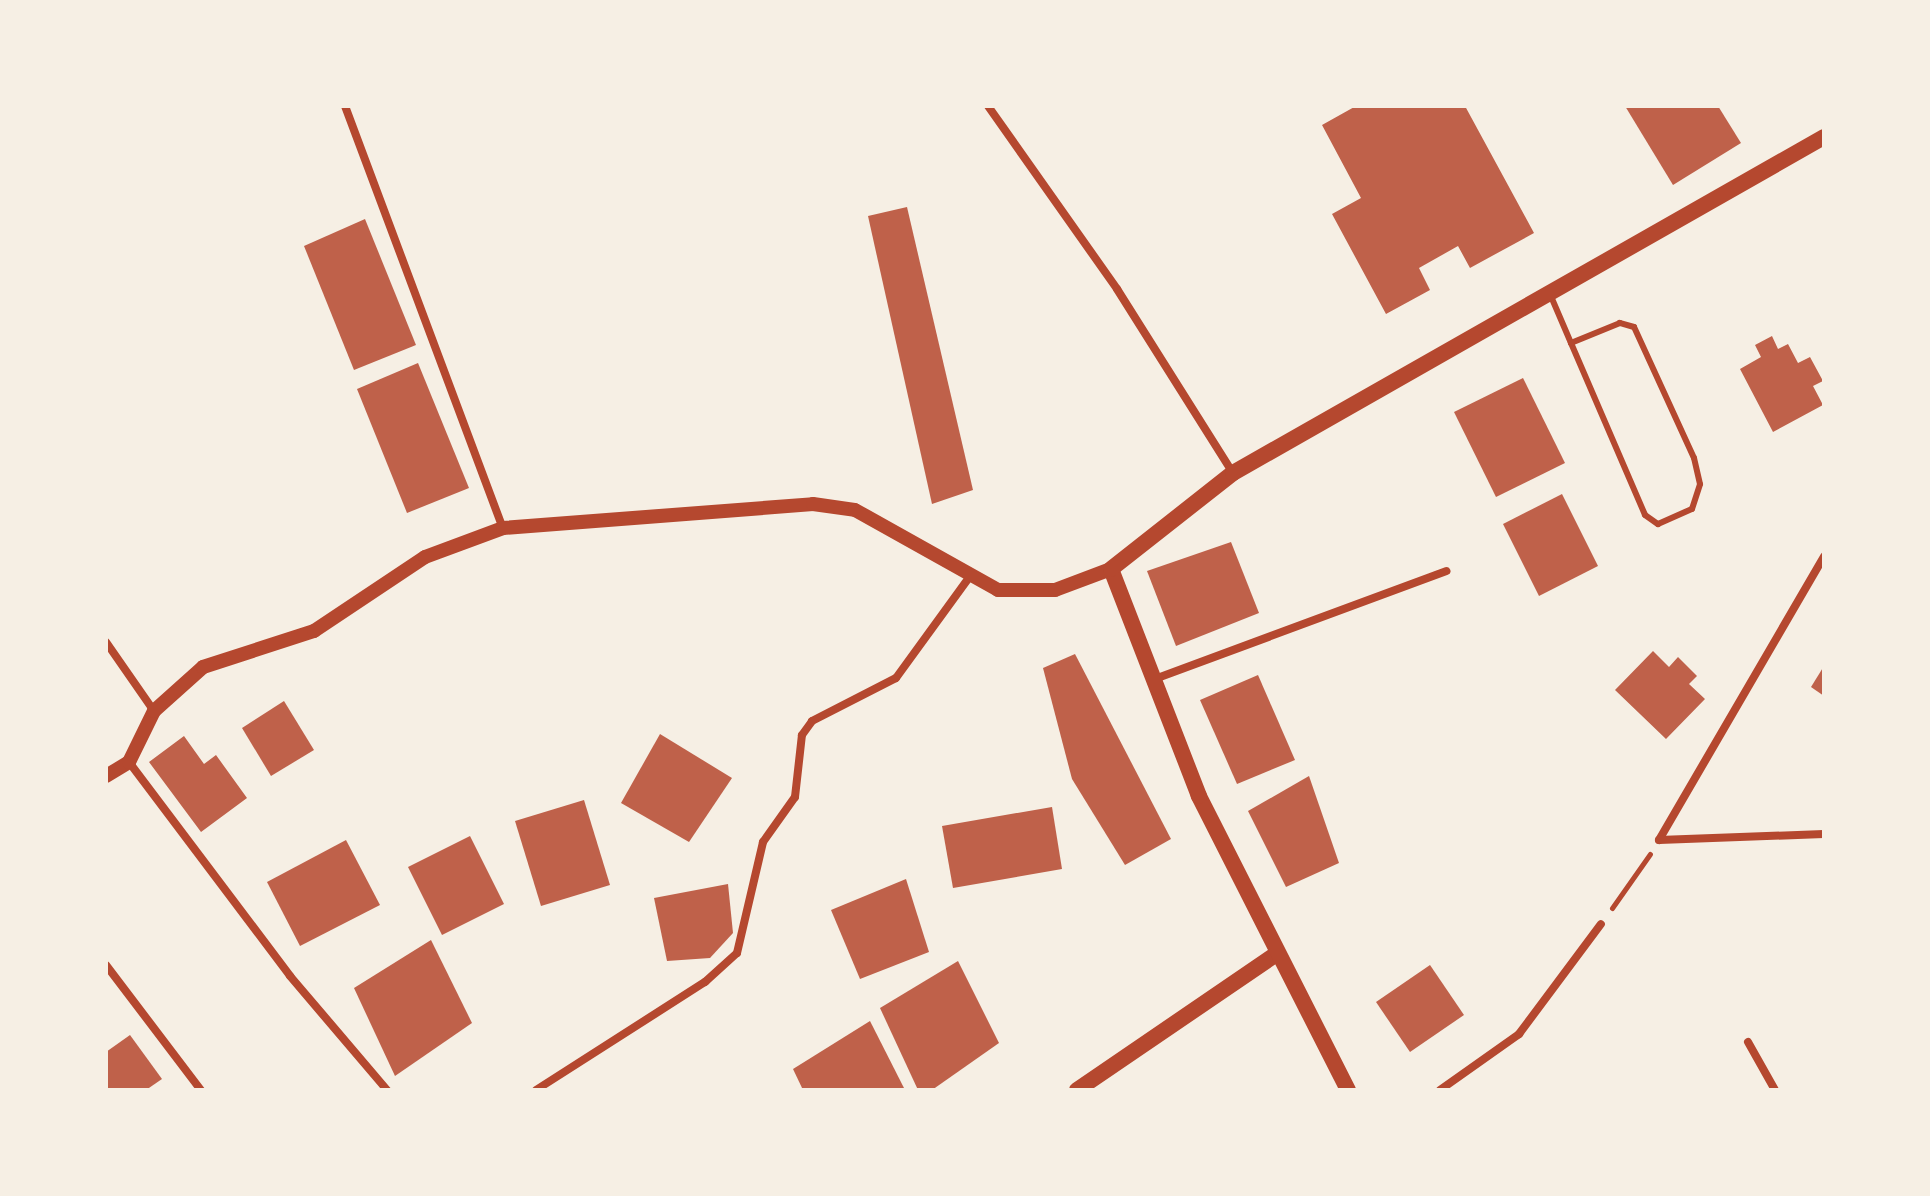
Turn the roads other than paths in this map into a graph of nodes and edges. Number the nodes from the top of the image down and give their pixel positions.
1 (345, 106) edge
2 (988, 106) edge
3 (1824, 137) edge
4 (1549, 291) junction
5 (1571, 343) junction
6 (1233, 473) junction
7 (503, 528) junction
8 (1824, 557) edge
9 (1111, 569) junction
10 (1446, 571) dead end
11 (970, 576) junction
12 (106, 642) edge
13 (1152, 681) junction
14 (154, 711) junction
15 (129, 762) junction
16 (106, 776) edge
17 (1824, 834) edge
18 (1601, 924) road end
19 (1276, 954) junction
20 (106, 965) edge
21 (1748, 1042) dead end
22 (201, 1090) edge
23 (387, 1090) edge
24 (536, 1090) edge
25 (1077, 1090) edge
26 (1348, 1090) edge
27 (1440, 1090) edge
28 (1775, 1090) edge

1 - 7 street
2 - 6 street
3 - 4 main road
4 - 5 lane
4 - 6 main road
5 - 5 lane
6 - 9 main road
7 - 11 street
7 - 14 street
8 - 17 street
9 - 11 street
9 - 13 main road
10 - 13 street
11 - 24 street
12 - 14 street
13 - 19 main road
14 - 15 street
15 - 16 street
15 - 23 street
18 - 27 street
19 - 25 main road
19 - 26 main road
20 - 22 street
21 - 28 street

